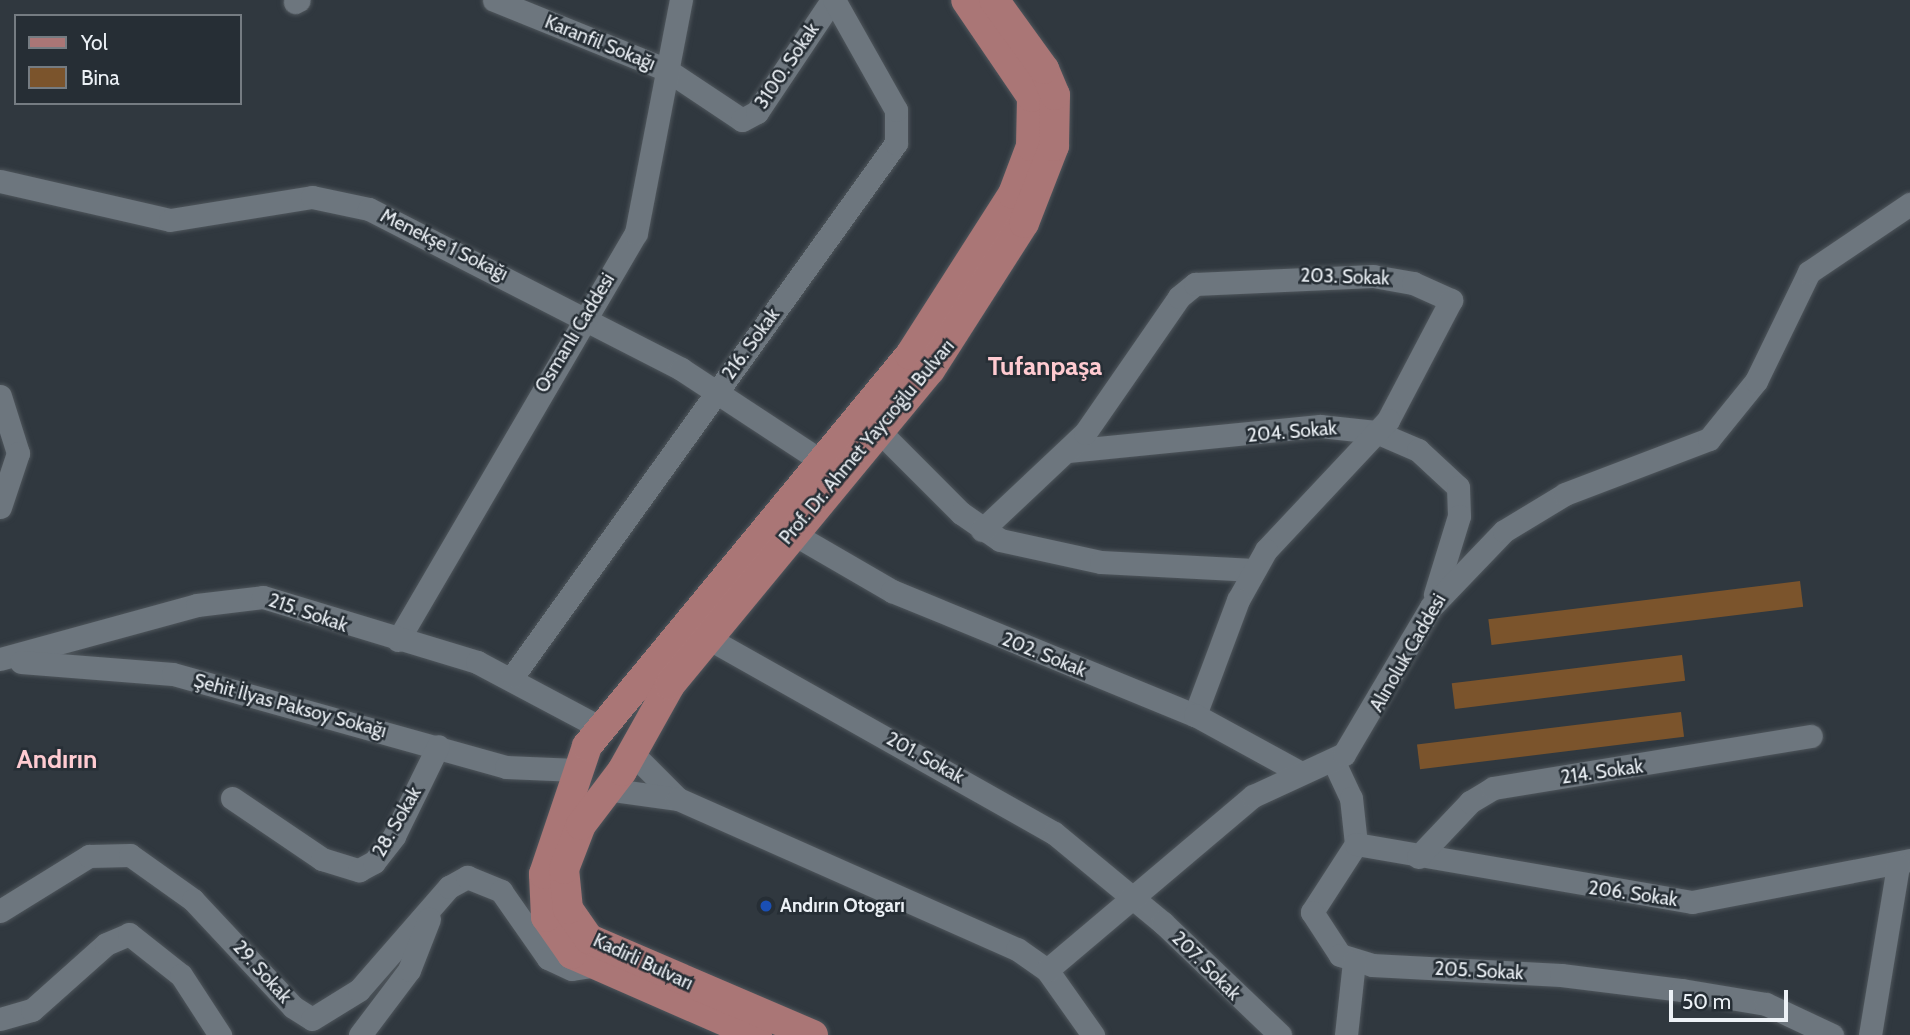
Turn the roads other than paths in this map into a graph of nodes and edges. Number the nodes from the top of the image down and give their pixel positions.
1 (494, 0) edge
2 (681, 0) edge
3 (833, 0) edge
4 (967, 0) edge
5 (994, 0) edge
6 (667, 70) junction
7 (0, 181) edge
8 (1910, 204) edge
9 (583, 317) junction
10 (718, 391) junction
11 (0, 396) edge
12 (879, 431) junction
13 (1376, 432) junction
14 (1068, 452) junction
15 (831, 468) junction
16 (0, 507) edge
17 (982, 530) junction
18 (792, 533) junction
19 (1254, 570) junction
20 (1431, 607) junction
21 (706, 636) junction
22 (398, 640) junction
23 (0, 660) edge
24 (513, 676) junction
25 (1195, 715) junction
26 (603, 729) junction
27 (1811, 736) dead end
28 (438, 746) junction
29 (631, 752) junction
30 (1334, 762) junction
31 (576, 770) junction
32 (1299, 772) junction
33 (606, 789) junction
34 (232, 798) dead end
35 (678, 799) junction
36 (1356, 844) junction
37 (1418, 857) junction
38 (1904, 862) edge
39 (1130, 899) junction
40 (432, 908) junction
41 (0, 911) edge
42 (1354, 961) junction
43 (592, 966) junction
44 (1047, 970) junction
45 (0, 1019) edge
46 (220, 1035) edge
47 (360, 1035) edge
48 (757, 1035) edge
49 (813, 1035) edge
50 (1093, 1035) edge
51 (1280, 1035) edge
52 (1346, 1035) edge
53 (1832, 1035) edge
54 (1870, 1035) edge

1 - 6 street, Karanfil Sokağı
2 - 6 street, Osmanlı Caddesi
3 - 6 street, 3100. Sokak
3 - 10 street, 216. Sokak
4 - 15 main road, Prof. Dr. Ahmet Yaycıoğlu Bulvarı
5 - 12 main road, Prof. Dr. Ahmet Yaycıoğlu Bulvarı
6 - 9 street, Osmanlı Caddesi
7 - 9 street, Menekşe 1 Sokağı
8 - 20 street, Alınoluk Caddesi
9 - 10 street, Menekşe 1 Sokağı
9 - 22 street, Osmanlı Caddesi
10 - 15 street, Menekşe 1 Sokağı
10 - 24 street, 216. Sokak
11 - 16 street
12 - 15 main road, Prof. Dr. Ahmet Yaycıoğlu Bulvarı
12 - 17 street
13 - 14 street, 204. Sokak
13 - 14 street, 203. Sokak
13 - 19 street, 203. Sokak
13 - 20 street, 204. Sokak
14 - 17 street, 203. Sokak
15 - 18 main road, Prof. Dr. Ahmet Yaycıoğlu Bulvarı
15 - 26 main road, Prof. Dr. Ahmet Yaycıoğlu Bulvarı
17 - 19 street
18 - 21 main road, Prof. Dr. Ahmet Yaycıoğlu Bulvarı
18 - 25 street, 202. Sokak
19 - 25 street, 203. Sokak
20 - 30 street, Alınoluk Caddesi
21 - 29 main road, Prof. Dr. Ahmet Yaycıoğlu Bulvarı
21 - 39 street, 201. Sokak
22 - 23 street, 215. Sokak
22 - 24 street, 215. Sokak
23 - 28 street, Şehit İlyas Paksoy Sokağı
24 - 26 street, 215. Sokak
25 - 32 street, 202. Sokak
26 - 29 main road
26 - 31 main road, Kadirli Bulvarı
27 - 37 street, 214. Sokak
28 - 31 street, Şehit İlyas Paksoy Sokağı
28 - 34 street, 28. Sokak
29 - 33 main road, Kadirli Bulvarı
29 - 35 street
30 - 32 street
30 - 36 street
31 - 33 main road
31 - 43 main road, Kadirli Bulvarı
32 - 39 street
33 - 35 street
33 - 49 main road, Kadirli Bulvarı
35 - 44 street
36 - 37 street, 206. Sokak
36 - 42 street
37 - 38 street, 206. Sokak
38 - 54 street
39 - 44 street
39 - 51 street, 207. Sokak
40 - 41 street, 29. Sokak
40 - 43 street, 29. Sokak
40 - 47 street
42 - 52 street
42 - 53 street, 205. Sokak
43 - 48 main road, Kadirli Bulvarı
44 - 50 street
45 - 46 street

